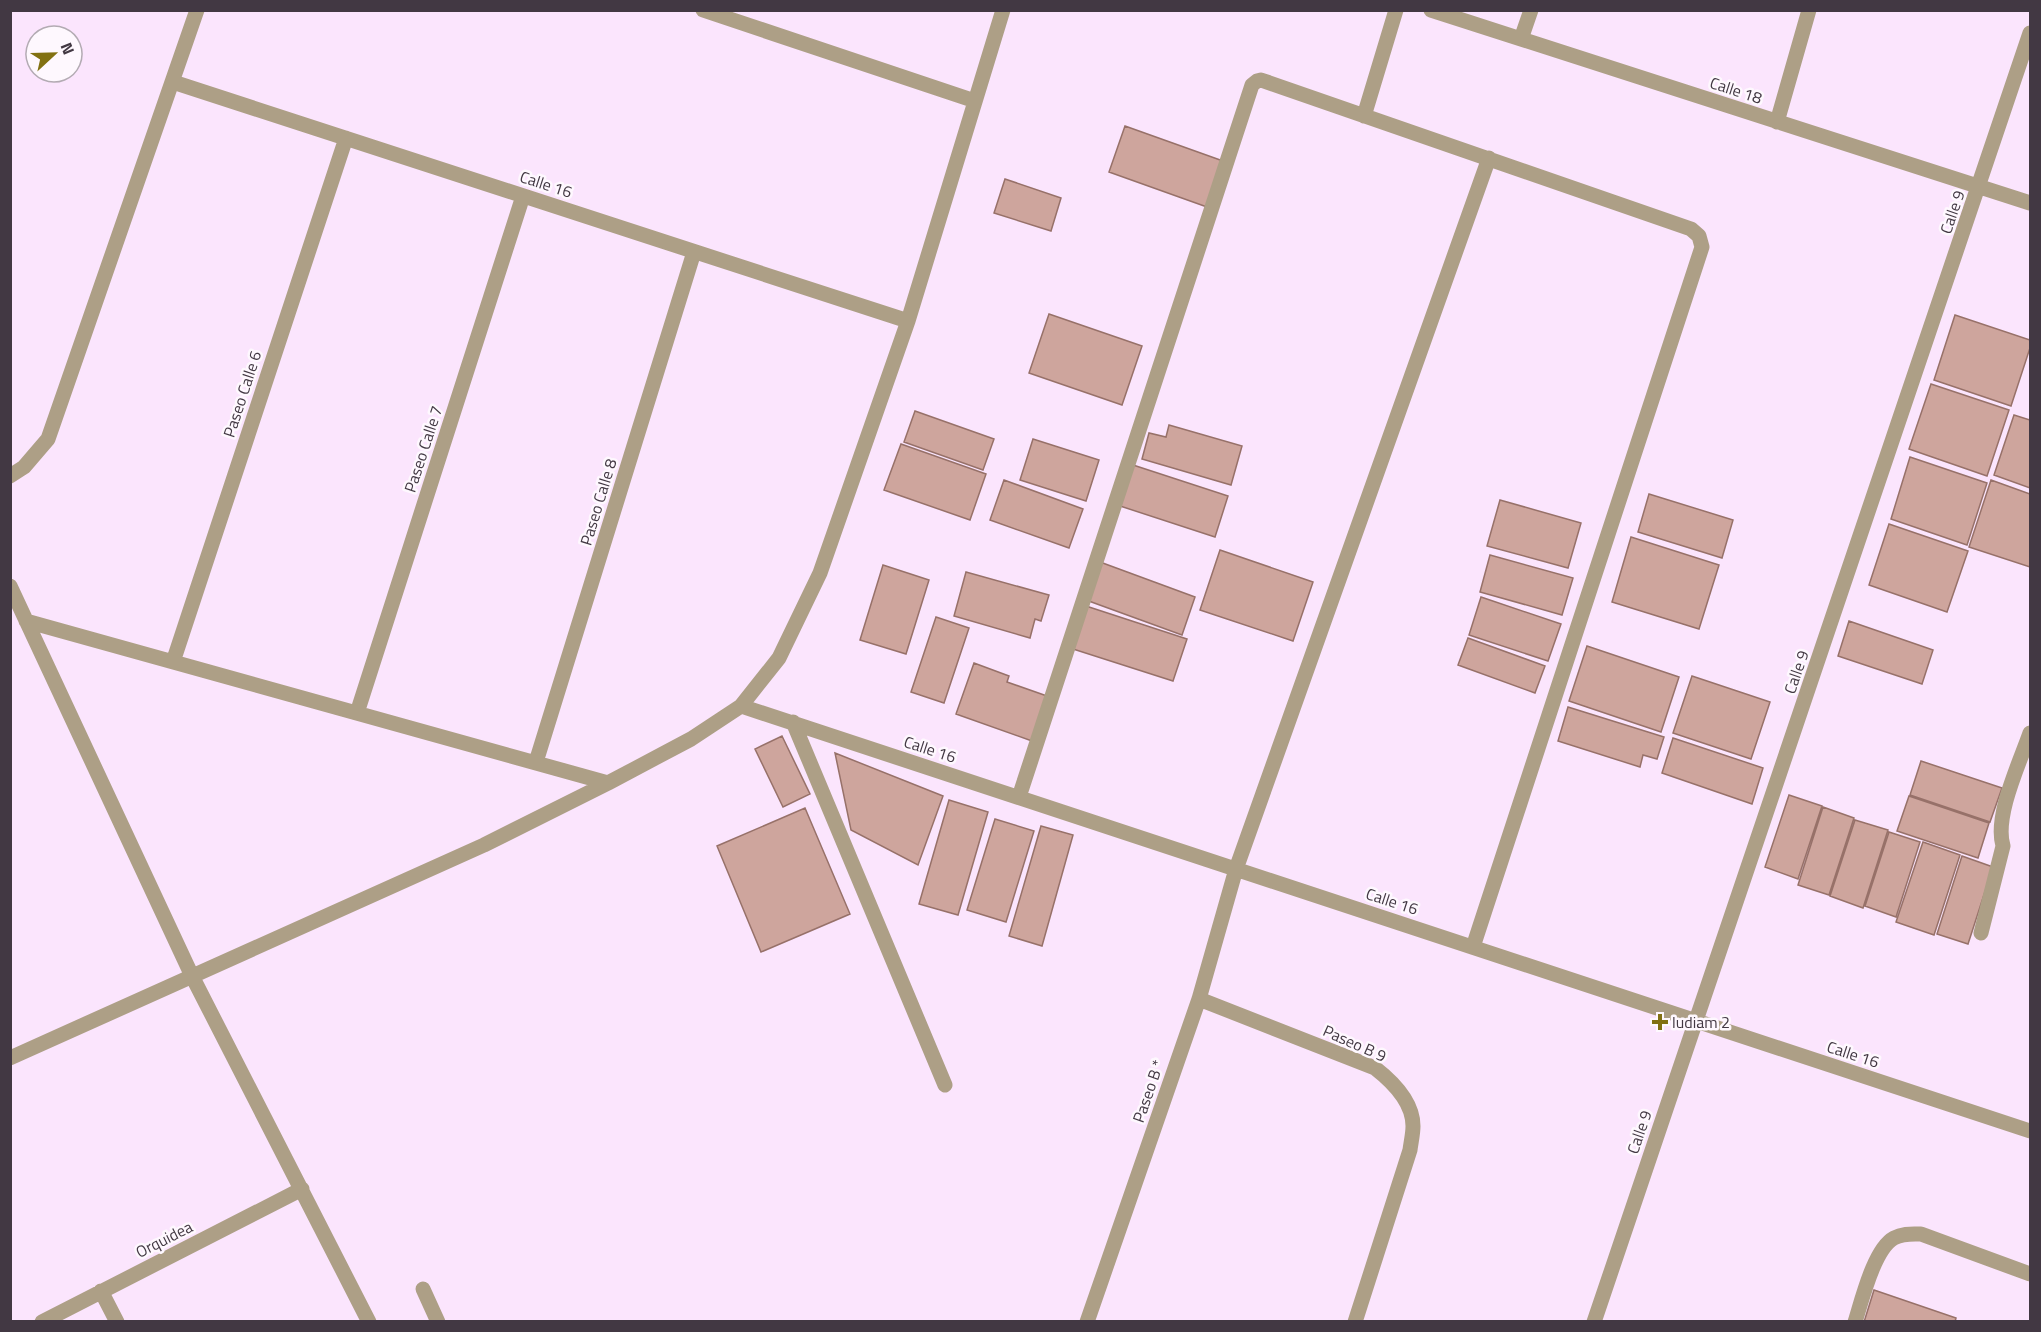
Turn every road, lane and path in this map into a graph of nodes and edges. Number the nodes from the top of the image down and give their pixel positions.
1 (197, 10) edge
2 (703, 10) edge
3 (1003, 10) edge
4 (1396, 10) edge
5 (1431, 10) edge
6 (1531, 10) edge
7 (1809, 10) edge
8 (2031, 33) edge
9 (1521, 39) junction
10 (173, 82) junction
11 (975, 101) junction
12 (1364, 116) junction
13 (1777, 122) junction
14 (346, 138) junction
15 (1489, 158) junction
16 (1980, 187) junction
17 (523, 196) junction
18 (2031, 202) edge
19 (694, 252) junction
20 (908, 321) junction
21 (10, 476) edge
22 (10, 586) edge
23 (26, 621) junction
24 (173, 662) junction
25 (741, 706) junction
26 (357, 713) junction
27 (792, 723) junction
28 (2031, 733) edge
29 (536, 762) junction
30 (608, 783) junction
31 (1019, 797) junction
32 (1236, 869) junction
33 (1981, 933) dead end
34 (1473, 947) junction
35 (192, 976) junction
36 (1199, 999) junction
37 (1696, 1021) junction
38 (10, 1058) edge
39 (945, 1085) dead end
40 (2031, 1131) edge
41 (302, 1189) junction
42 (2031, 1274) edge
43 (423, 1289) dead end
44 (101, 1291) junction
45 (42, 1322) edge
46 (117, 1322) edge
47 (369, 1322) edge
48 (438, 1322) edge
49 (1087, 1322) edge
50 (1355, 1322) edge
51 (1593, 1322) edge
52 (1855, 1322) edge

1 - 10 street
2 - 11 street
3 - 11 street
4 - 12 street
5 - 9 street, Calle 18
6 - 9 street
7 - 13 street
8 - 16 street, Calle 9
9 - 13 street, Calle 18
10 - 14 street, Calle 16
10 - 21 street
11 - 20 street
12 - 15 street
12 - 31 street
13 - 16 street, Calle 18
14 - 17 street, Calle 16
14 - 24 street, Paseo Calle 6
15 - 32 street, Paseo B *
15 - 34 street
16 - 18 street, Calle 18
16 - 37 street, Calle 9
17 - 19 street, Calle 16
17 - 26 street, Paseo Calle 7
19 - 20 street, Calle 16
19 - 29 street, Paseo Calle 8
20 - 25 street
22 - 23 street
23 - 24 street
23 - 35 street
24 - 26 street
25 - 27 street, Calle 16
25 - 30 street
26 - 29 street
27 - 31 street, Calle 16
27 - 39 street
28 - 33 street
29 - 30 street
30 - 35 street
31 - 32 street, Calle 16
32 - 34 street, Calle 16
32 - 36 street, Paseo B *
34 - 37 street, Calle 16
35 - 38 street
35 - 41 street
36 - 49 street, Paseo B *
36 - 50 street, Paseo B 9
37 - 40 street, Calle 16
37 - 51 street, Calle 9
41 - 44 street, Orquidea
41 - 47 street
42 - 52 street
43 - 48 street
44 - 45 street, Orquidea
44 - 46 street

